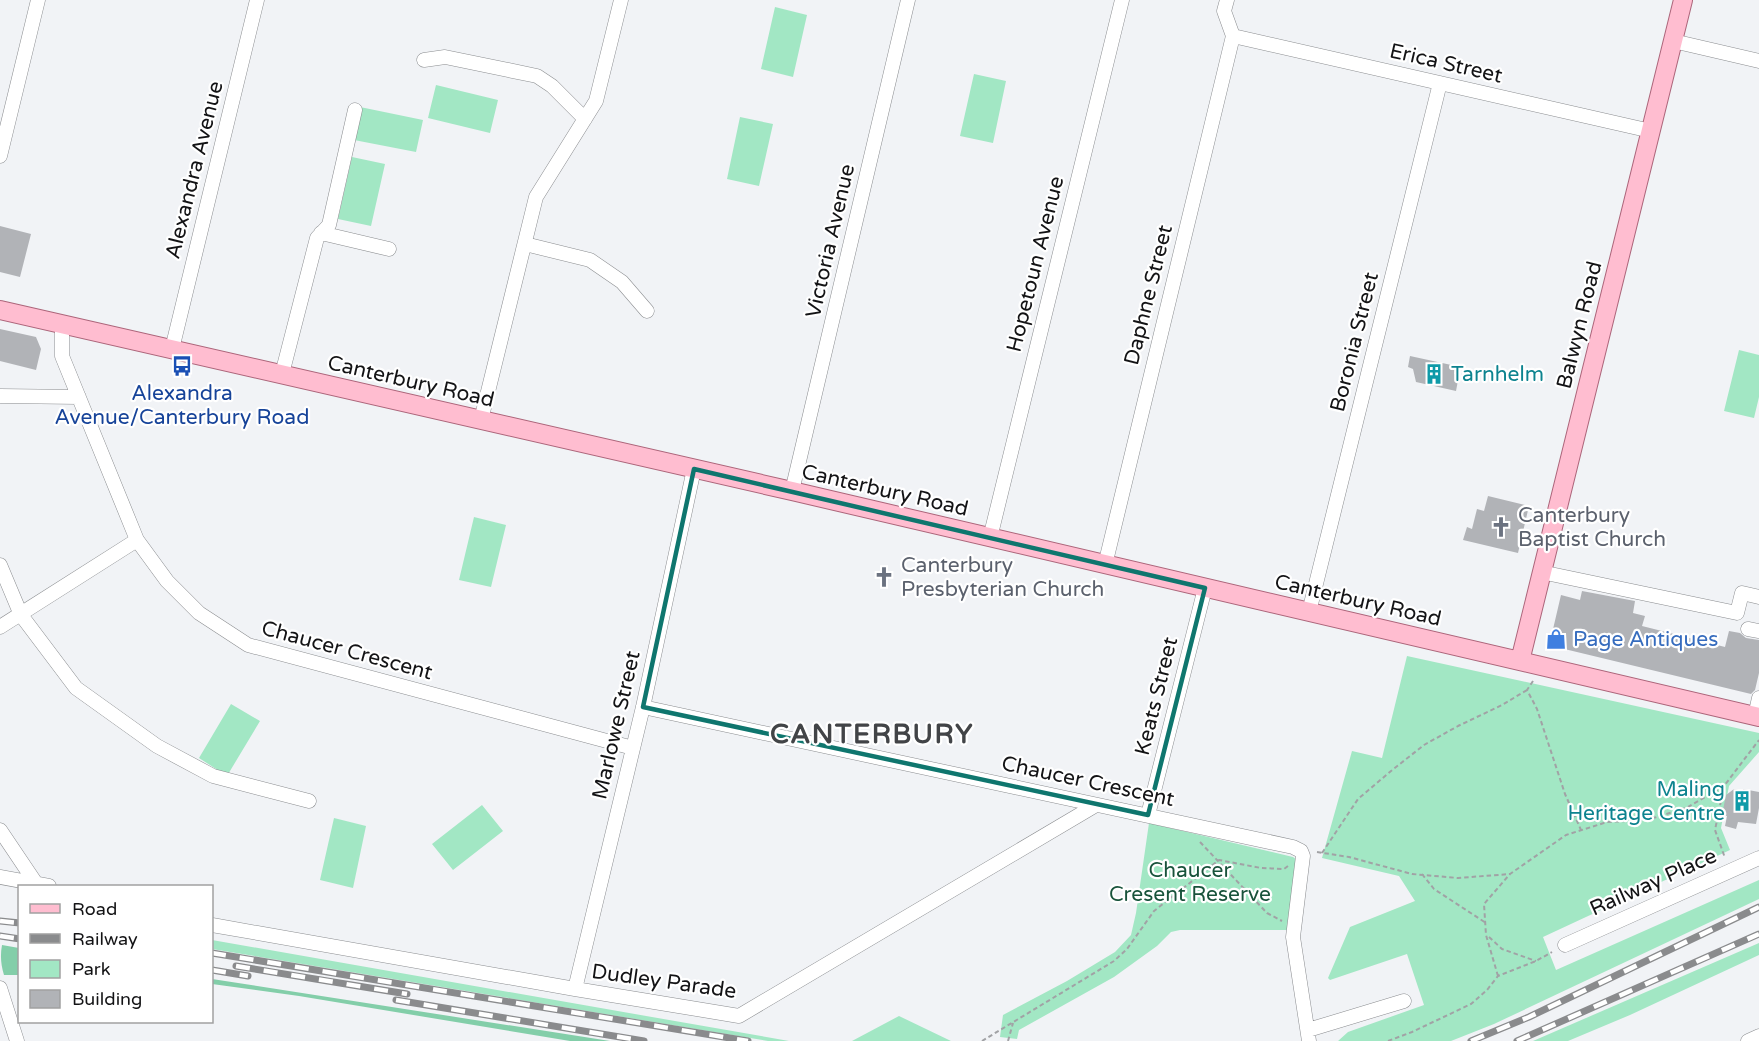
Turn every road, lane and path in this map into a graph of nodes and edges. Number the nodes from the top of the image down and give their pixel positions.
1 (38, 0) edge
2 (257, 0) edge
3 (621, 0) edge
4 (908, 0) edge
5 (1122, 0) edge
6 (1227, 0) edge
7 (1683, 0) edge
8 (1233, 36) junction
9 (1673, 41) junction
10 (423, 60) dead end
11 (1759, 61) edge
12 (1440, 83) junction
13 (356, 110) dead end
14 (585, 119) junction
15 (1650, 131) junction
16 (0, 156) edge
17 (321, 233) junction
18 (525, 244) junction
19 (389, 249) dead end
20 (0, 310) edge
21 (647, 311) dead end
22 (62, 324) junction
23 (172, 349) junction
24 (282, 374) junction
25 (0, 396) edge
26 (79, 397) junction
27 (481, 420) junction
28 (694, 469) junction
29 (792, 491) junction
30 (990, 538) junction
31 (137, 540) junction
32 (0, 565) edge
33 (1105, 565) junction
34 (1541, 572) junction
35 (1205, 588) junction
36 (1759, 597) edge
37 (1309, 612) junction
38 (21, 615) junction
39 (0, 627) edge
40 (1520, 662) junction
41 (1544, 667) junction
42 (1527, 690) junction
43 (643, 707) junction
44 (1758, 710) edge
45 (1759, 740) edge
46 (633, 748) junction
47 (1724, 786) junction
48 (309, 801) dead end
49 (1096, 805) junction
50 (1148, 815) junction
51 (1181, 823) junction
52 (0, 830) edge
53 (1581, 830) junction
54 (1301, 851) junction
55 (1322, 852) junction
56 (1759, 858) edge
57 (1219, 860) junction
58 (1731, 870) junction
59 (1422, 874) junction
60 (1510, 874) junction
61 (0, 877) edge
62 (35, 882) junction
63 (46, 885) edge
64 (1486, 923) junction
65 (213, 925) edge
66 (1294, 929) junction
67 (1486, 935) junction
68 (1565, 945) joint
69 (1536, 961) junction
70 (1498, 976) junction
71 (0, 987) edge
72 (575, 989) junction
73 (1404, 1001) dead end
74 (1013, 1023) junction
75 (1308, 1035) edge
76 (1759, 1036) edge
77 (1395, 1040) edge
78 (17, 1041) edge
79 (982, 1041) edge
80 (1008, 1041) edge
81 (1388, 1041) edge
82 (1748, 1041) edge

1 - 16 street
2 - 23 street, Alexandra Avenue
3 - 14 street
4 - 29 street, Victoria Avenue
5 - 30 street, Hopetoun Avenue
6 - 8 street
7 - 9 main road, Balwyn Road
8 - 12 street, Erica Street
8 - 33 street, Daphne Street
9 - 11 street
9 - 15 main road, Balwyn Road
10 - 14 street
12 - 15 street, Erica Street
12 - 37 street, Boronia Street
13 - 17 street
14 - 18 street
15 - 34 main road, Balwyn Road
17 - 19 street
17 - 24 street
18 - 21 street
18 - 27 street
20 - 22 main road, Canterbury Road
22 - 23 main road, Canterbury Road
22 - 26 street, Chaucer Crescent
23 - 24 main road, Canterbury Road
24 - 27 main road, Canterbury Road
25 - 26 street
26 - 31 street, Chaucer Crescent
27 - 28 main road, Canterbury Road
28 - 29 main road, Canterbury Road
28 - 43 street, Marlowe Street
29 - 30 main road, Canterbury Road
30 - 33 main road, Canterbury Road
31 - 38 street
31 - 46 street, Chaucer Crescent
32 - 38 street
33 - 35 main road, Canterbury Road
34 - 36 street
34 - 40 main road, Balwyn Road
35 - 37 main road, Canterbury Road
35 - 50 street, Keats Street
37 - 40 main road, Canterbury Road
38 - 39 street
38 - 48 street
40 - 41 main road, Canterbury Road
41 - 42 path
41 - 44 main road, Canterbury Road
42 - 53 path
42 - 55 path
43 - 46 street, Marlowe Street
43 - 49 street, Chaucer Crescent
45 - 47 path
46 - 72 street, Marlowe Street
47 - 53 path
47 - 58 path
49 - 50 street, Chaucer Crescent
49 - 72 street, Dudley Parade
50 - 51 street, Chaucer Crescent
51 - 54 street, Chaucer Crescent
51 - 57 path
52 - 62 street
53 - 60 path
54 - 55 path
54 - 57 path
54 - 66 street
55 - 59 path
56 - 58 street, Railway Place
57 - 66 path
57 - 74 path
58 - 68 street, Railway Place
59 - 60 path
59 - 64 path
60 - 64 path
61 - 62 street
62 - 63 street
64 - 67 path
65 - 72 street, Dudley Parade
66 - 75 street
67 - 69 path
67 - 70 path
68 - 69 path
69 - 70 path
70 - 77 path
71 - 78 street
73 - 75 street
74 - 79 path
74 - 80 path
76 - 82 street
77 - 81 path

